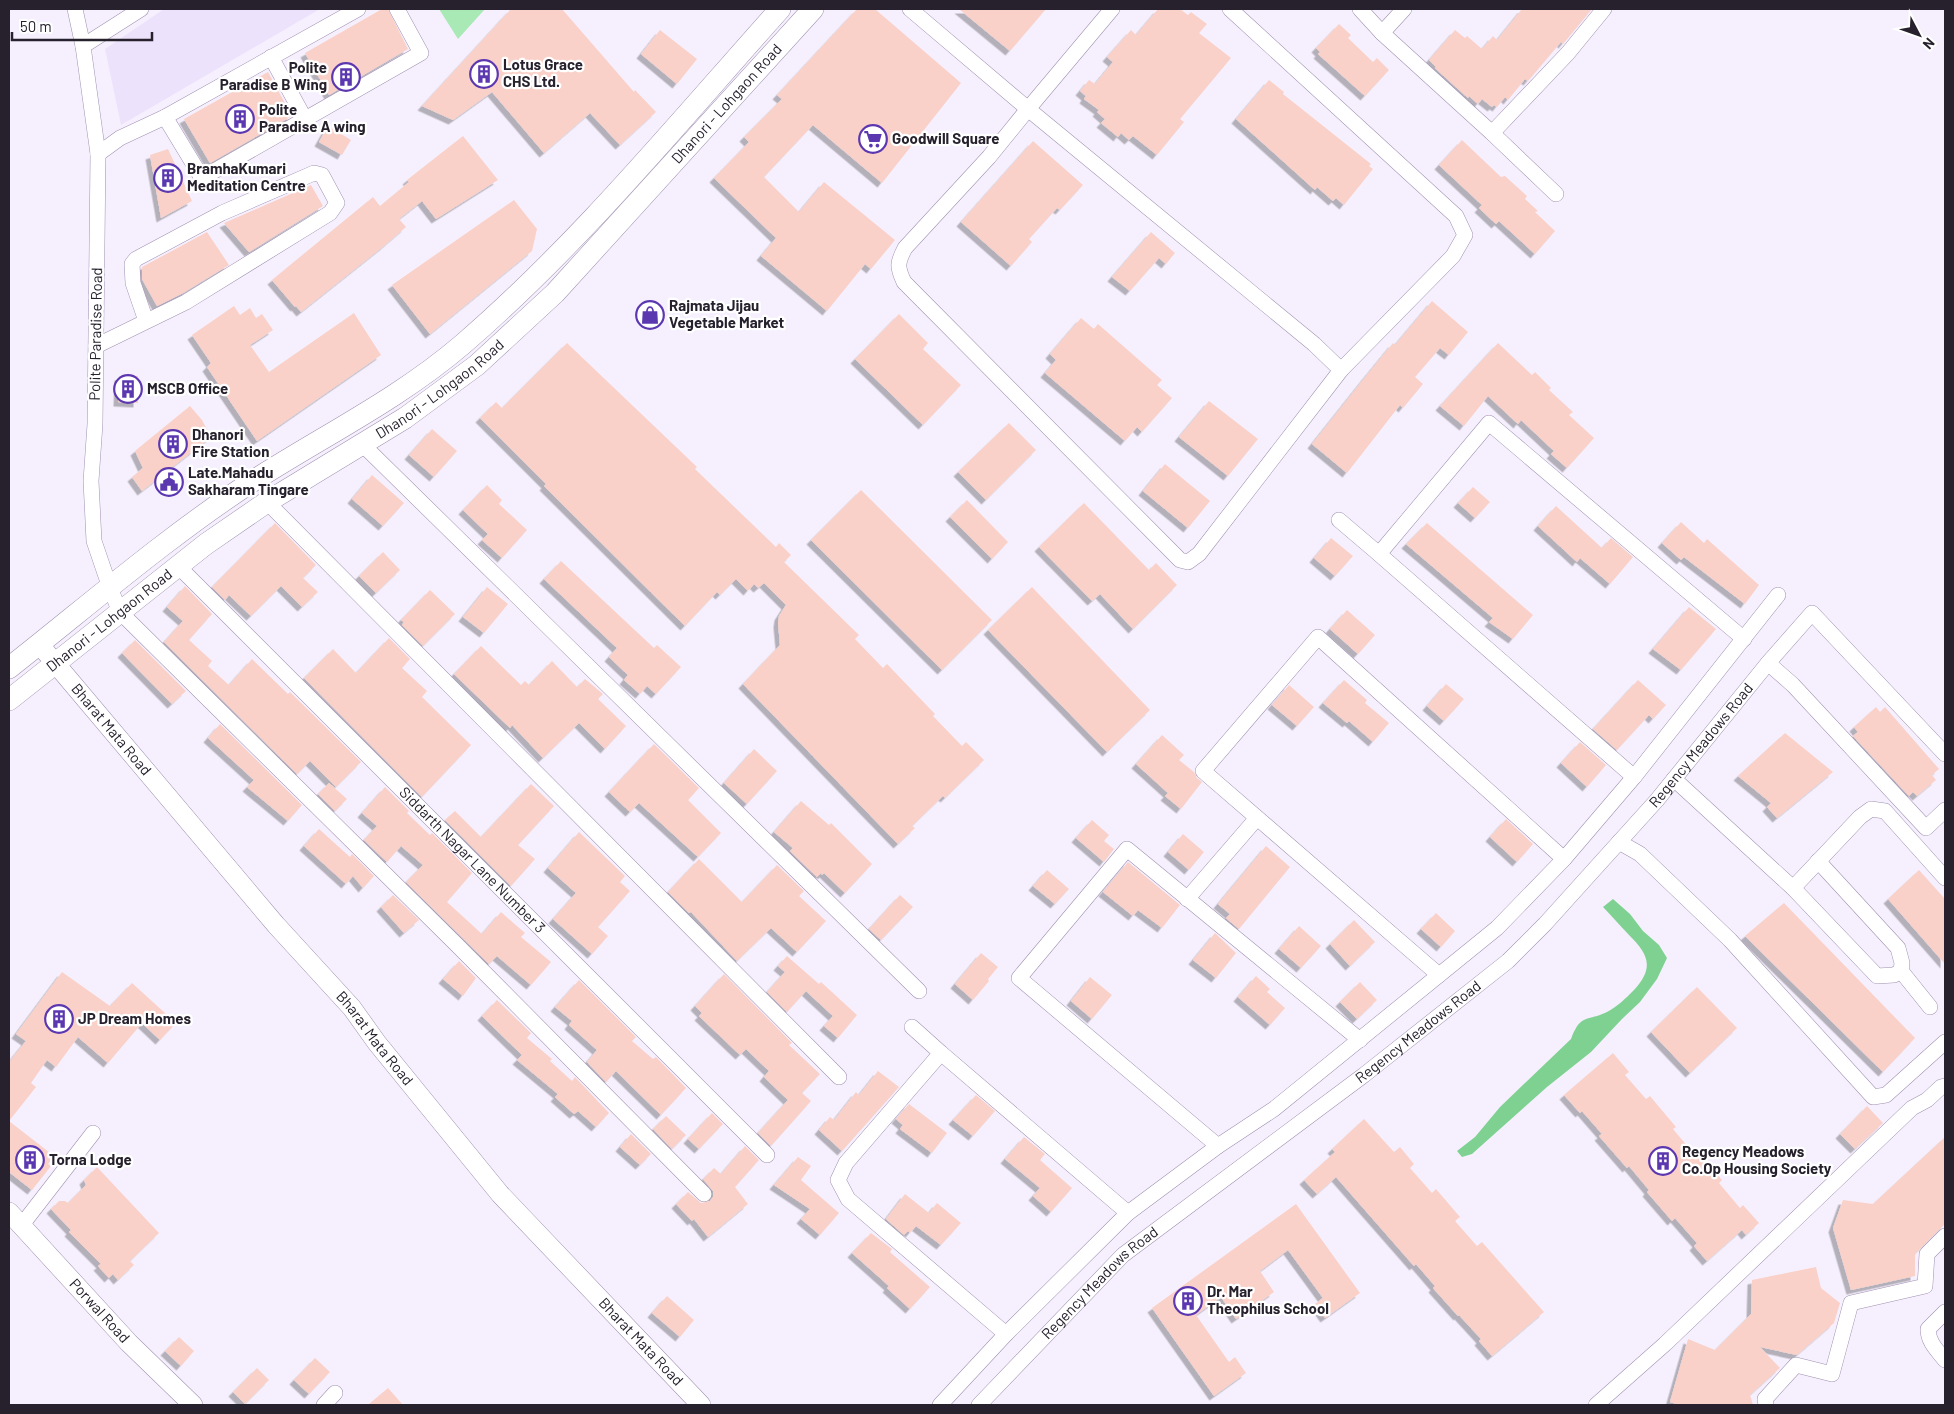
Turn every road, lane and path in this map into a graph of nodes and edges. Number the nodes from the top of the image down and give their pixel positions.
1 (76, 9) edge
2 (140, 9) edge
3 (358, 9) edge
4 (397, 9) edge
5 (780, 9) edge
6 (813, 9) edge
7 (910, 9) edge
8 (1112, 9) edge
9 (1230, 9) edge
10 (1360, 9) edge
11 (1404, 9) edge
12 (1604, 9) edge
13 (1382, 33) junction
14 (83, 46) junction
15 (271, 57) junction
16 (1028, 109) junction
17 (165, 116) junction
18 (305, 119) junction
19 (1492, 133) junction
20 (98, 154) junction
21 (1556, 194) dead end
22 (146, 321) junction
23 (96, 346) junction
24 (1341, 370) junction
25 (362, 444) junction
26 (267, 502) junction
27 (1339, 520) dead end
28 (1379, 554) junction
29 (178, 566) junction
30 (110, 588) junction
31 (1778, 595) dead end
32 (120, 612) junction
33 (1744, 639) junction
34 (39, 644) junction
35 (55, 663) junction
36 (1768, 663) junction
37 (9, 668) edge
38 (9, 700) edge
39 (1945, 754) edge
40 (1634, 777) junction
41 (1674, 779) junction
42 (1945, 810) edge
43 (1257, 818) junction
44 (1619, 842) junction
45 (1564, 859) junction
46 (1818, 861) junction
47 (1945, 878) edge
48 (1793, 888) junction
49 (1187, 898) junction
50 (1901, 971) junction
51 (1439, 975) junction
52 (919, 991) dead end
53 (1930, 1007) dead end
54 (912, 1027) dead end
55 (1360, 1040) junction
56 (1945, 1042) edge
57 (941, 1053) junction
58 (839, 1077) dead end
59 (1945, 1086) edge
60 (93, 1133) dead end
61 (1218, 1146) junction
62 (767, 1155) dead end
63 (704, 1194) dead end
64 (1128, 1214) junction
65 (15, 1219) edge
66 (1945, 1236) edge
67 (1945, 1312) edge
68 (1006, 1334) junction
69 (1945, 1360) edge
70 (335, 1393) dead end
71 (193, 1405) edge
72 (324, 1405) edge
73 (701, 1405) edge
74 (940, 1405) edge
75 (979, 1405) edge
76 (1596, 1405) edge
77 (1766, 1405) edge

1 - 14 street, Polite Paradise Road
2 - 14 street
3 - 15 street
4 - 18 street
5 - 30 main road, Dhanori - Lohgaon Road
6 - 25 main road, Dhanori - Lohgaon Road
7 - 16 street
8 - 16 street
9 - 24 street
10 - 13 street
11 - 13 street
12 - 19 street
13 - 19 street
14 - 20 street, Polite Paradise Road
15 - 17 street
15 - 18 street
16 - 24 street
16 - 24 street
17 - 18 street
17 - 20 street
19 - 21 street
20 - 23 street, Polite Paradise Road
22 - 22 street
22 - 23 street
23 - 30 street, Polite Paradise Road
25 - 26 main road, Dhanori - Lohgaon Road
25 - 52 street
26 - 29 main road, Dhanori - Lohgaon Road
26 - 58 street
27 - 28 street
28 - 33 street
28 - 40 street
29 - 32 main road, Dhanori - Lohgaon Road
29 - 62 street, Siddarth Nagar Lane Number 3
30 - 32 street, Polite Paradise Road
30 - 34 main road, Dhanori - Lohgaon Road
31 - 33 street
32 - 35 main road, Dhanori - Lohgaon Road
32 - 63 street
33 - 40 street
34 - 35 street, Bharat Mata Road
34 - 37 main road, Dhanori - Lohgaon Road
35 - 38 main road, Dhanori - Lohgaon Road
35 - 73 street, Bharat Mata Road
36 - 39 street, Regency Meadows Road
36 - 41 street, Regency Meadows Road
36 - 42 street
40 - 45 street
41 - 44 street, Regency Meadows Road
41 - 48 street
43 - 45 street
43 - 49 street
43 - 51 street
44 - 56 street
44 - 75 street, Regency Meadows Road
45 - 51 street
46 - 47 street
46 - 48 street
46 - 50 street
48 - 50 street
49 - 55 street
49 - 61 street
50 - 53 street
51 - 55 street
54 - 57 street
55 - 61 street
57 - 64 street
57 - 68 street
59 - 76 street
60 - 65 street
61 - 64 street
64 - 68 street
65 - 71 street, Porwal Road
66 - 77 street
67 - 69 street
68 - 74 street
70 - 72 street

